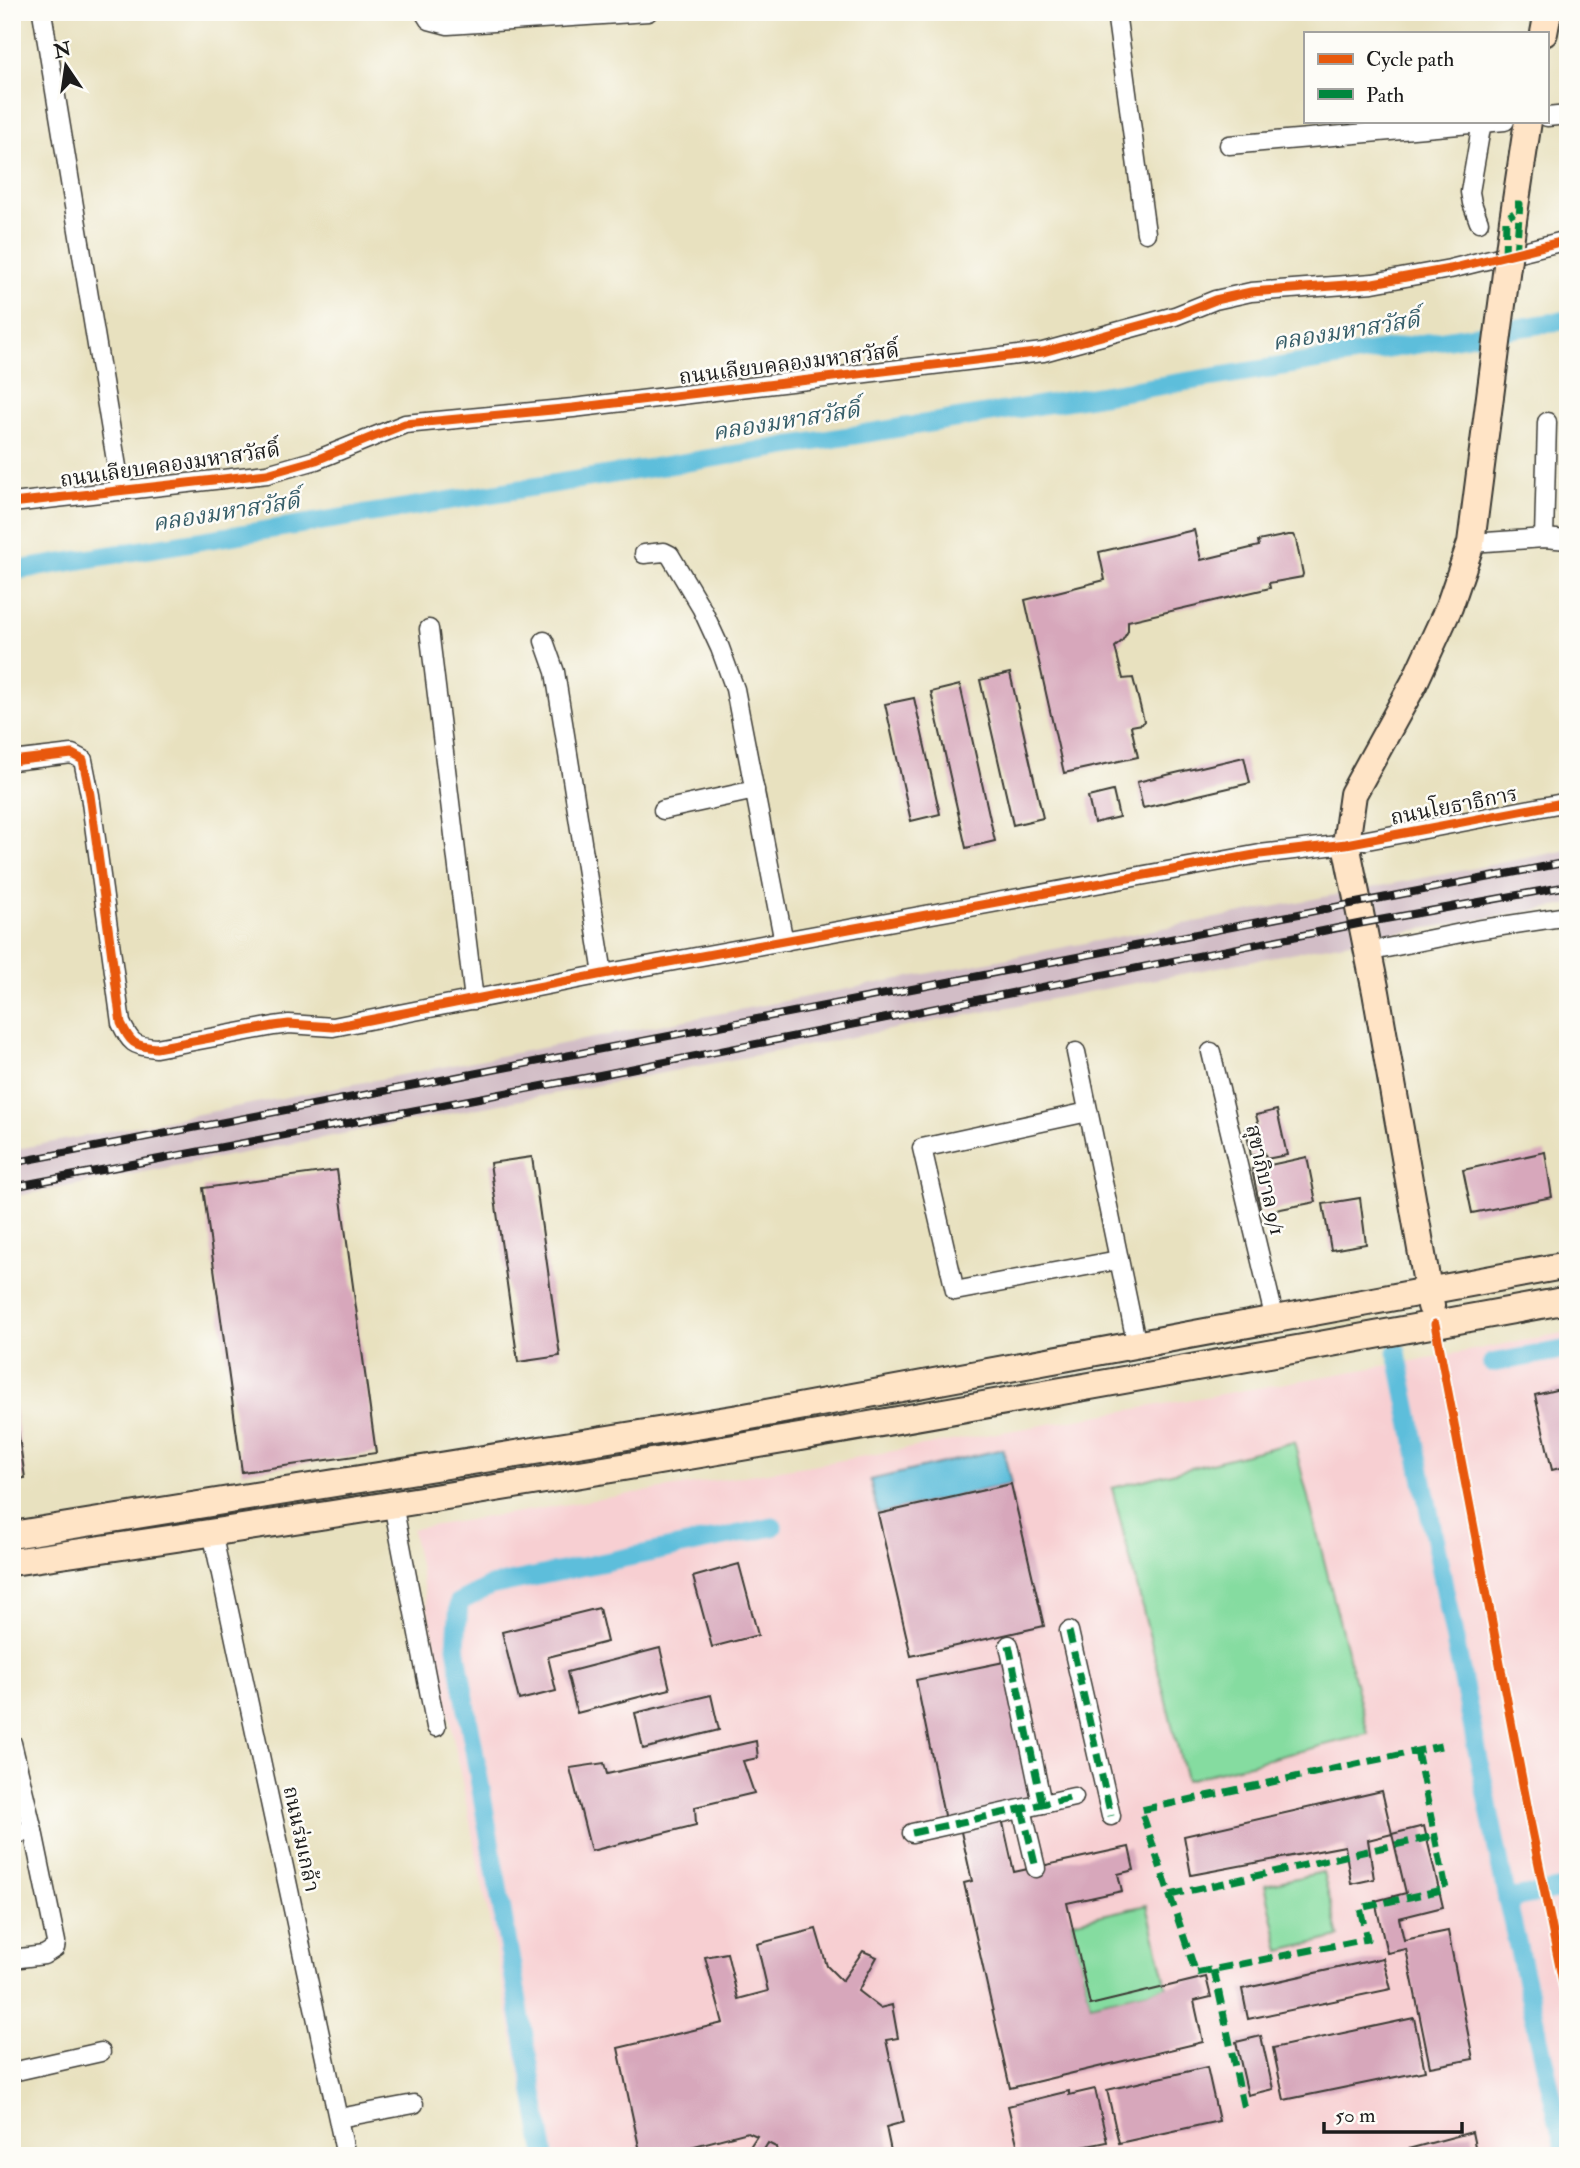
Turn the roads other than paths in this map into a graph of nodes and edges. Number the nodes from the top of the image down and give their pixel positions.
1 (42, 12) edge
2 (424, 12) edge
3 (648, 12) edge
4 (1116, 12) edge
5 (1548, 12) edge
6 (1544, 32) edge
7 (1568, 115) edge
8 (1548, 117) edge
9 (1482, 122) edge
10 (1528, 122) edge
11 (1229, 145) dead end
12 (1479, 222) dead end
13 (1146, 233) dead end
14 (1568, 240) edge
15 (1547, 422) dead end
16 (121, 491) junction
17 (12, 503) edge
18 (1544, 538) junction
19 (1568, 540) edge
20 (1471, 543) junction
21 (645, 554) dead end
22 (429, 629) dead end
23 (544, 641) dead end
24 (12, 761) edge
25 (755, 790) junction
26 (1568, 802) edge
27 (663, 810) dead end
28 (1346, 844) junction
29 (1568, 916) edge
30 (786, 941) junction
31 (1367, 951) junction
32 (603, 974) junction
33 (474, 1000) junction
34 (1076, 1052) dead end
35 (1212, 1052) dead end
36 (1088, 1112) junction
37 (1118, 1260) junction
38 (1568, 1265) edge
39 (1428, 1291) junction
40 (1568, 1300) edge
41 (1275, 1320) junction
42 (1435, 1324) junction
43 (1137, 1346) junction
44 (393, 1504) junction
45 (212, 1532) junction
46 (12, 1535) edge
47 (12, 1562) edge
48 (1069, 1631) dead end
49 (1009, 1645) dead end
50 (436, 1727) dead end
51 (12, 1743) edge
52 (1074, 1797) dead end
53 (1042, 1804) junction
54 (1022, 1809) junction
55 (1111, 1816) dead end
56 (33, 1831) junction
57 (912, 1833) dead end
58 (12, 1834) edge
59 (1035, 1868) dead end
60 (12, 1959) edge
61 (102, 2052) dead end
62 (12, 2072) edge
63 (414, 2104) dead end
64 (339, 2118) junction
65 (346, 2156) edge

1 - 16 street
2 - 3 street
4 - 13 street
5 - 6 main road
7 - 8 street
9 - 11 street
9 - 12 street
10 - 20 main road, bridge
14 - 16 street, ถนนเลียบคลองมหาสวัสดิ์
15 - 18 street
16 - 17 street, ถนนเลียบคลองมหาสวัสดิ์
18 - 19 street
18 - 20 street
20 - 28 main road
21 - 25 street
22 - 33 street
23 - 32 street
24 - 33 street, ถนนโยธาธิการ
25 - 27 street
25 - 30 street
26 - 28 street, ถนนโยธาธิการ
28 - 30 street, ถนนโยธาธิการ
28 - 31 main road
29 - 31 street
30 - 32 street, ถนนโยธาธิการ
31 - 39 main road
32 - 33 street, ถนนโยธาธิการ
34 - 36 street
35 - 41 street, สุขาภิบาล 9/1
36 - 37 street
36 - 37 street
37 - 43 street
38 - 39 main road
39 - 41 main road
39 - 42 main road
40 - 42 main road
41 - 43 main road
42 - 44 main road
43 - 46 main road
44 - 45 main road
44 - 50 street
45 - 47 main road
45 - 64 street, ถนนร่มเกล้า
48 - 55 street
49 - 53 street
51 - 56 street
52 - 53 street
53 - 54 street
54 - 57 street
54 - 59 street
56 - 58 street
56 - 60 street
61 - 62 street
63 - 64 street
64 - 65 street, ถนนร่มเกล้า

